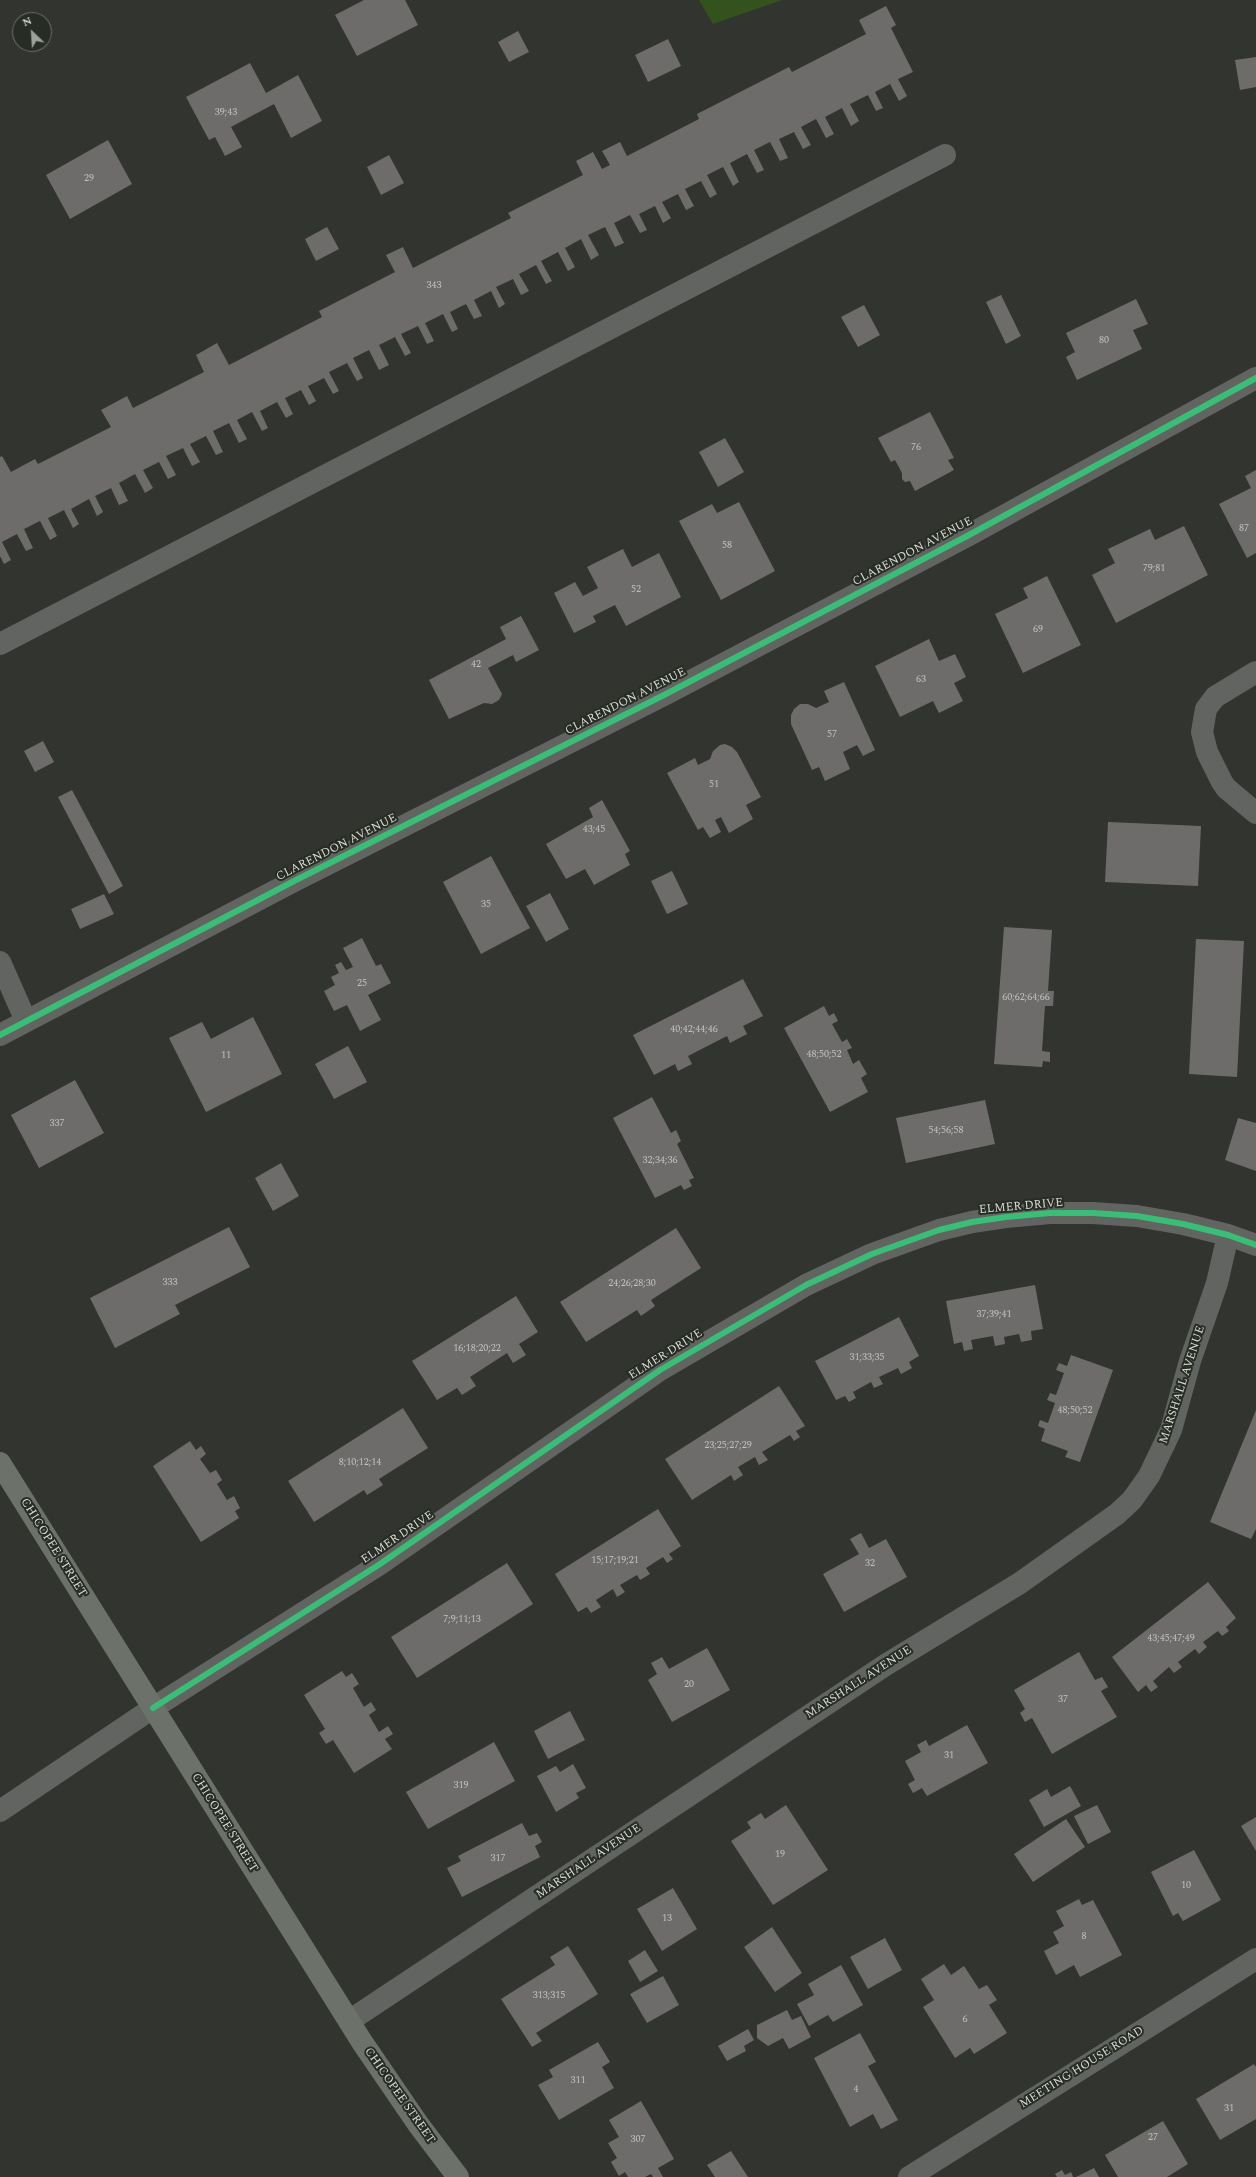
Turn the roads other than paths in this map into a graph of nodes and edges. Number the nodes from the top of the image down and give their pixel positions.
1 (944, 154) dead end
2 (1256, 378) edge
3 (0, 644) edge
4 (1256, 672) edge
5 (1256, 813) edge
6 (0, 962) edge
7 (26, 1021) junction
8 (0, 1035) edge
9 (1228, 1235) junction
10 (1256, 1245) edge
11 (0, 1463) edge
12 (153, 1708) junction
13 (0, 1811) edge
14 (1256, 1959) edge
15 (349, 2021) junction
16 (458, 2177) edge
17 (909, 2177) edge

1 - 3 street
2 - 7 street, CLARENDON AVENUE
4 - 5 street
6 - 7 street
7 - 8 street, CLARENDON AVENUE
9 - 10 street, ELMER DRIVE
9 - 12 street, ELMER DRIVE
9 - 15 street, MARSHALL AVENUE
11 - 12 main road, CHICOPEE STREET
12 - 13 street, ELMER DRIVE
12 - 15 main road, CHICOPEE STREET
14 - 17 street, MEETING HOUSE ROAD
15 - 16 main road, CHICOPEE STREET

